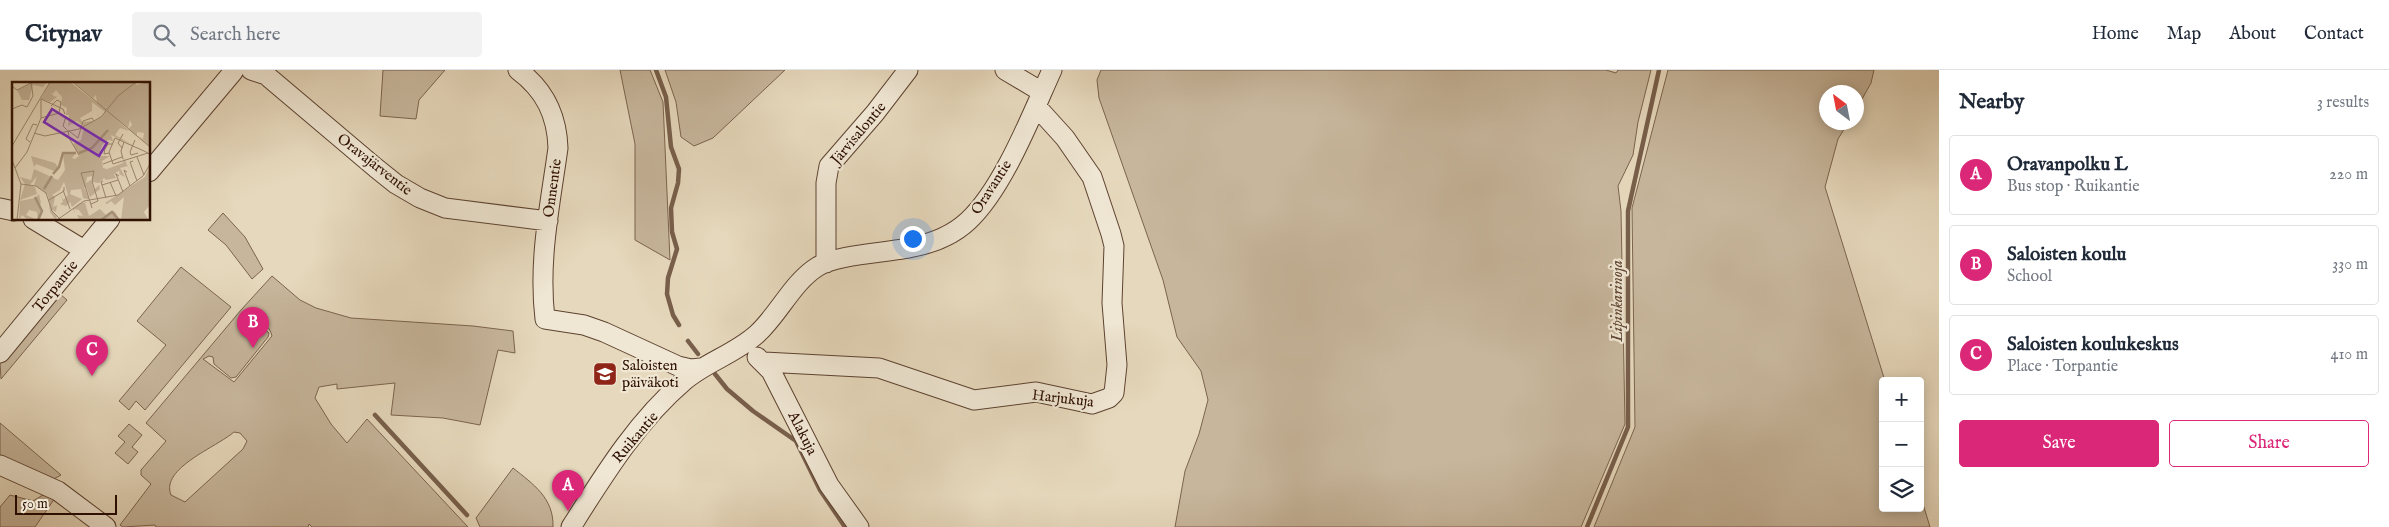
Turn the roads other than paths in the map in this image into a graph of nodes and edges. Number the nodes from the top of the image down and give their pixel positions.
1 (238, 70) edge
2 (518, 70) edge
3 (908, 70) edge
4 (1005, 70) edge
5 (1052, 70) edge
6 (1039, 99) junction
7 (150, 171) edge
8 (35, 220) edge
9 (109, 220) edge
10 (548, 221) junction
11 (84, 250) junction
12 (826, 263) junction
13 (741, 347) junction
14 (0, 353) edge
15 (764, 362) junction
16 (701, 368) junction
17 (0, 465) edge
18 (106, 527) edge
19 (571, 527) edge
20 (859, 527) edge

1 - 7 street
1 - 10 street, Oravajärventie
2 - 10 street, Onnentie
3 - 12 street, Järvisalontie
4 - 6 street
5 - 6 street, Oravantie
6 - 12 street, Oravantie
6 - 15 street, Harjukuja
8 - 11 street
9 - 11 street, Torpantie
10 - 16 street, Onnentie
11 - 14 street, Torpantie
12 - 13 street, Oravantie
13 - 15 street, Alakuja
13 - 16 street, Ruikantie
15 - 20 street, Alakuja
16 - 19 street, Ruikantie
17 - 18 street

